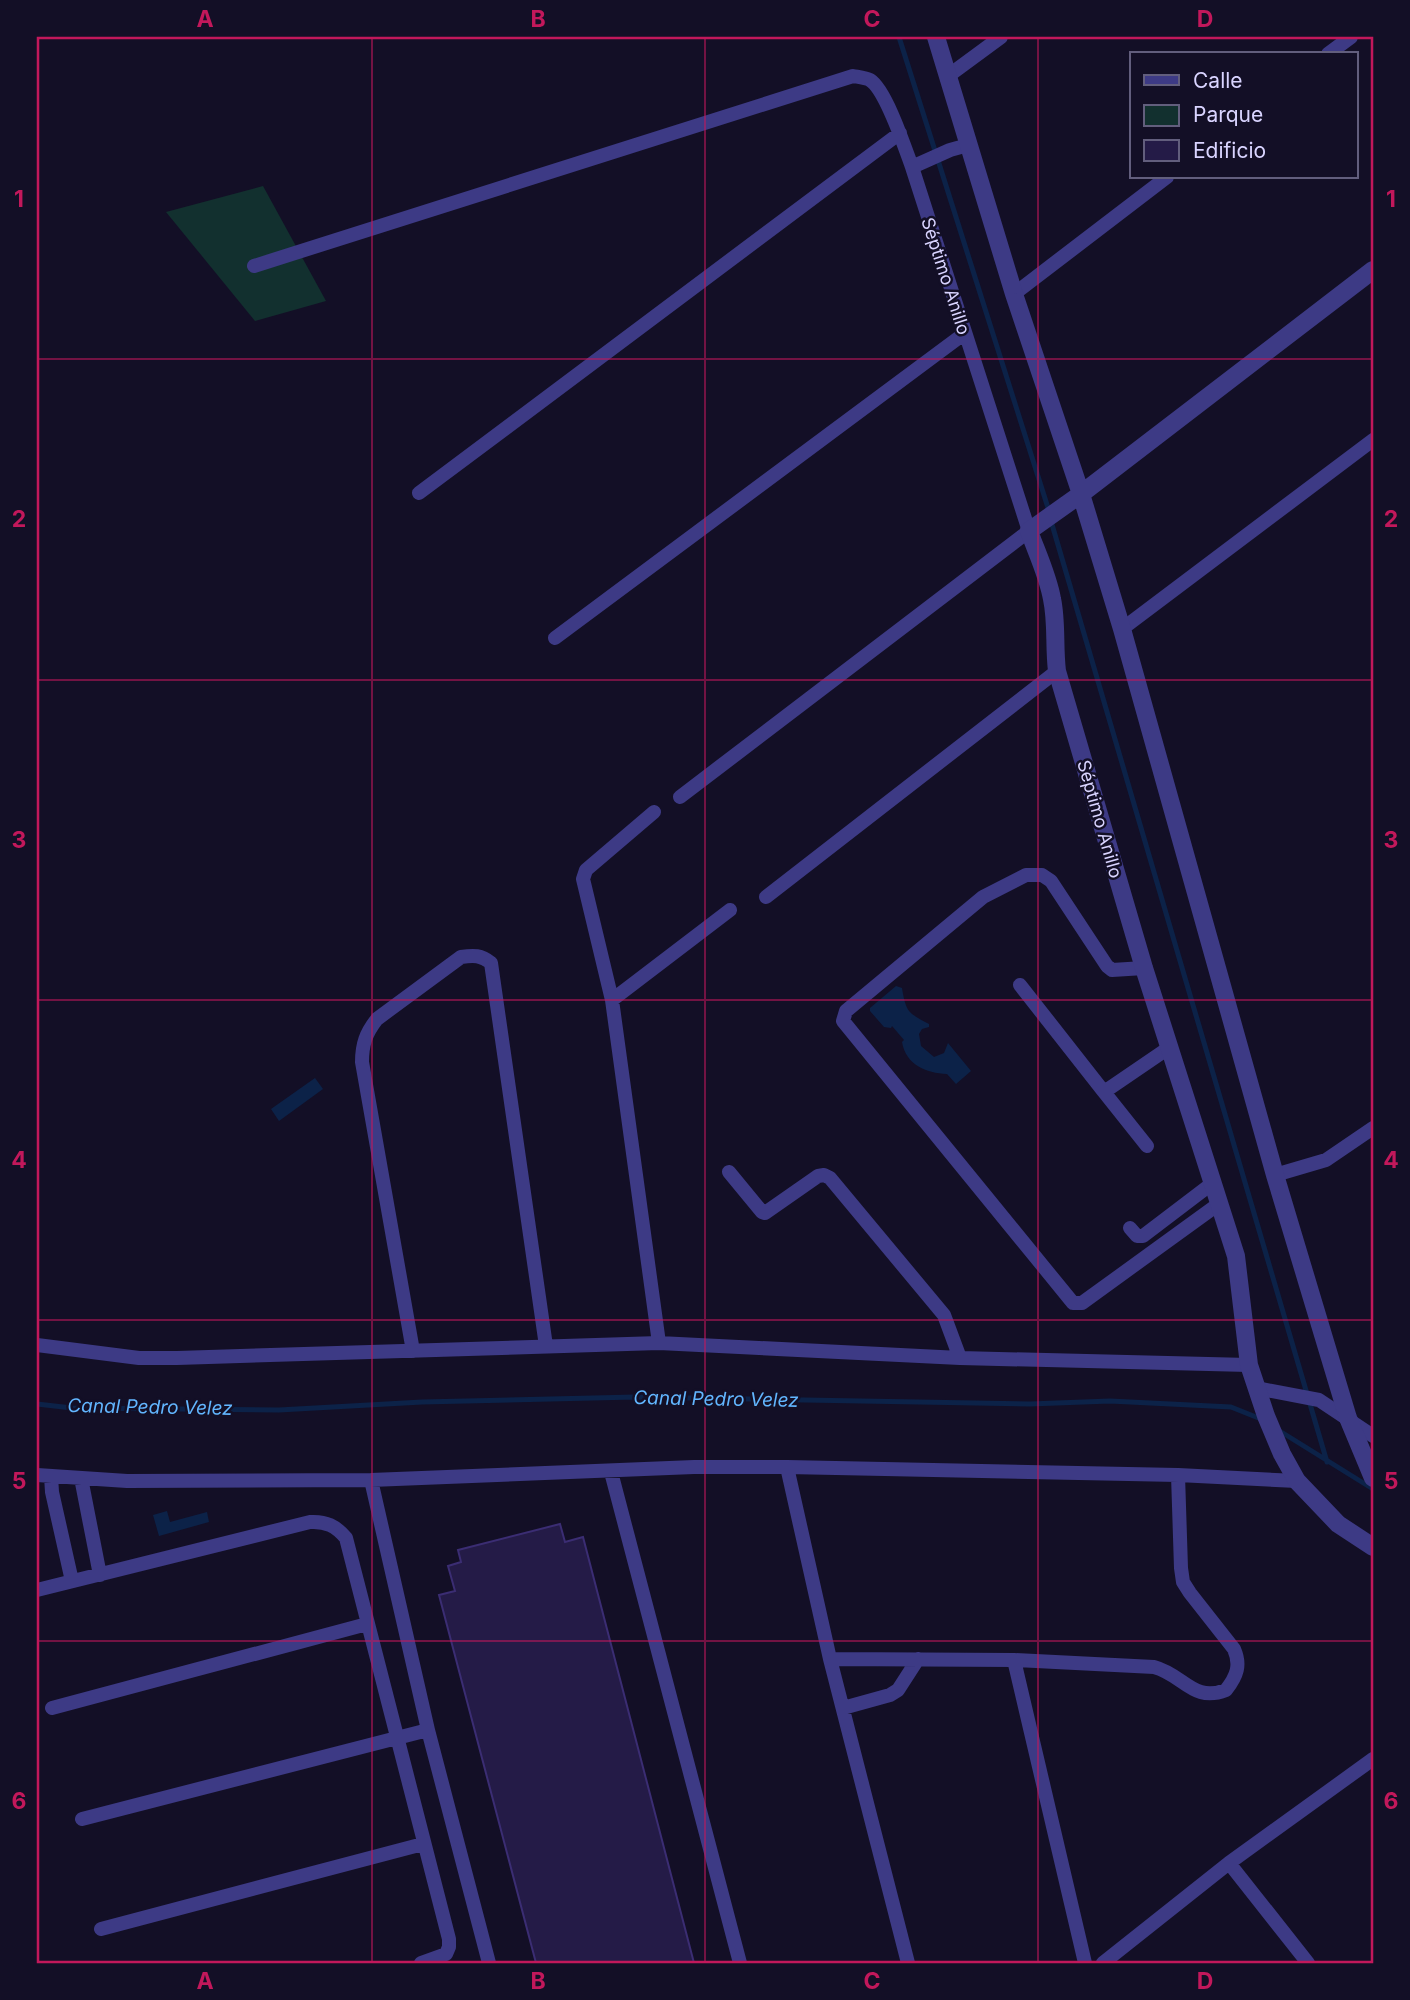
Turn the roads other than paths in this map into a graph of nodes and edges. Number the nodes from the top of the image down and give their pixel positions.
1 (936, 37) edge
2 (1001, 37) edge
3 (1351, 37) edge
4 (1331, 52) edge
5 (948, 76) junction
6 (900, 133) junction
7 (968, 145) junction
8 (912, 167) junction
9 (1166, 178) edge
10 (254, 266) dead end
11 (1373, 270) edge
12 (1014, 294) junction
13 (965, 333) junction
14 (1373, 440) edge
15 (419, 493) dead end
16 (1082, 494) junction
17 (1029, 531) junction
18 (1122, 629) junction
19 (555, 638) dead end
20 (1057, 671) junction
21 (680, 797) dead end
22 (654, 812) dead end
23 (766, 897) dead end
24 (730, 910) dead end
25 (1144, 968) junction
26 (1020, 985) dead end
27 (612, 1000) junction
28 (1170, 1047) junction
29 (1104, 1092) junction
30 (1373, 1128) edge
31 (1147, 1146) dead end
32 (729, 1172) dead end
33 (1275, 1175) junction
34 (1214, 1182) junction
35 (1220, 1203) junction
36 (1130, 1228) dead end
37 (659, 1343) junction
38 (37, 1345) edge
39 (546, 1346) junction
40 (412, 1351) junction
41 (960, 1358) junction
42 (1249, 1366) junction
43 (1259, 1392) junction
44 (1348, 1418) junction
45 (1373, 1436) edge
46 (787, 1466) junction
47 (611, 1472) junction
48 (1371, 1473) edge
49 (44, 1475) edge
50 (1178, 1475) junction
51 (80, 1478) junction
52 (371, 1480) junction
53 (1297, 1481) junction
54 (1373, 1547) edge
55 (100, 1574) junction
56 (72, 1581) junction
57 (37, 1590) edge
58 (368, 1623) junction
59 (918, 1659) junction
60 (830, 1660) junction
61 (1014, 1660) junction
62 (52, 1708) dead end
63 (843, 1708) junction
64 (428, 1730) junction
65 (396, 1737) junction
66 (1373, 1759) edge
67 (82, 1819) dead end
68 (423, 1844) junction
69 (1229, 1863) junction
70 (101, 1929) dead end
71 (421, 1963) edge
72 (489, 1963) edge
73 (740, 1963) edge
74 (908, 1963) edge
75 (1085, 1963) edge
76 (1103, 1963) edge
77 (1308, 1963) edge

1 - 5 street
2 - 5 street
3 - 4 street
5 - 7 street
6 - 8 street, Séptimo Anillo
6 - 10 street, Séptimo Anillo
6 - 15 street
7 - 8 street
7 - 12 street
8 - 13 street, Séptimo Anillo
9 - 12 street
11 - 16 street
12 - 16 street
13 - 17 street, Séptimo Anillo
13 - 19 street
14 - 18 street
16 - 17 street
16 - 18 street
17 - 20 street, Séptimo Anillo
17 - 21 street
18 - 33 street
20 - 23 street
20 - 25 street, Séptimo Anillo
22 - 27 street
24 - 27 street
25 - 28 street, Séptimo Anillo
25 - 35 street
26 - 29 street
27 - 37 street
28 - 29 street
28 - 34 street, Séptimo Anillo
29 - 31 street
30 - 33 street
32 - 41 street
33 - 44 street
34 - 35 street, Séptimo Anillo
34 - 36 street
35 - 42 street, Séptimo Anillo
37 - 39 street
37 - 41 street
38 - 40 street
39 - 40 street
39 - 40 street
41 - 42 street
42 - 43 street, Séptimo Anillo
43 - 44 street
43 - 53 street, Séptimo Anillo
44 - 45 street
44 - 48 street
46 - 47 street
46 - 50 street
46 - 60 street
47 - 52 street
47 - 73 street
49 - 51 street
49 - 56 street
50 - 53 street
50 - 61 street
51 - 52 street
51 - 55 street
52 - 64 street
53 - 54 street, Séptimo Anillo
55 - 56 street
55 - 58 street
56 - 57 street
58 - 62 street
58 - 65 street
59 - 60 street
59 - 61 street
59 - 63 street
60 - 63 street
61 - 75 street
63 - 74 street
64 - 65 street
64 - 72 street
65 - 67 street
65 - 68 street
66 - 69 street
68 - 70 street
68 - 71 street
69 - 76 street
69 - 77 street

